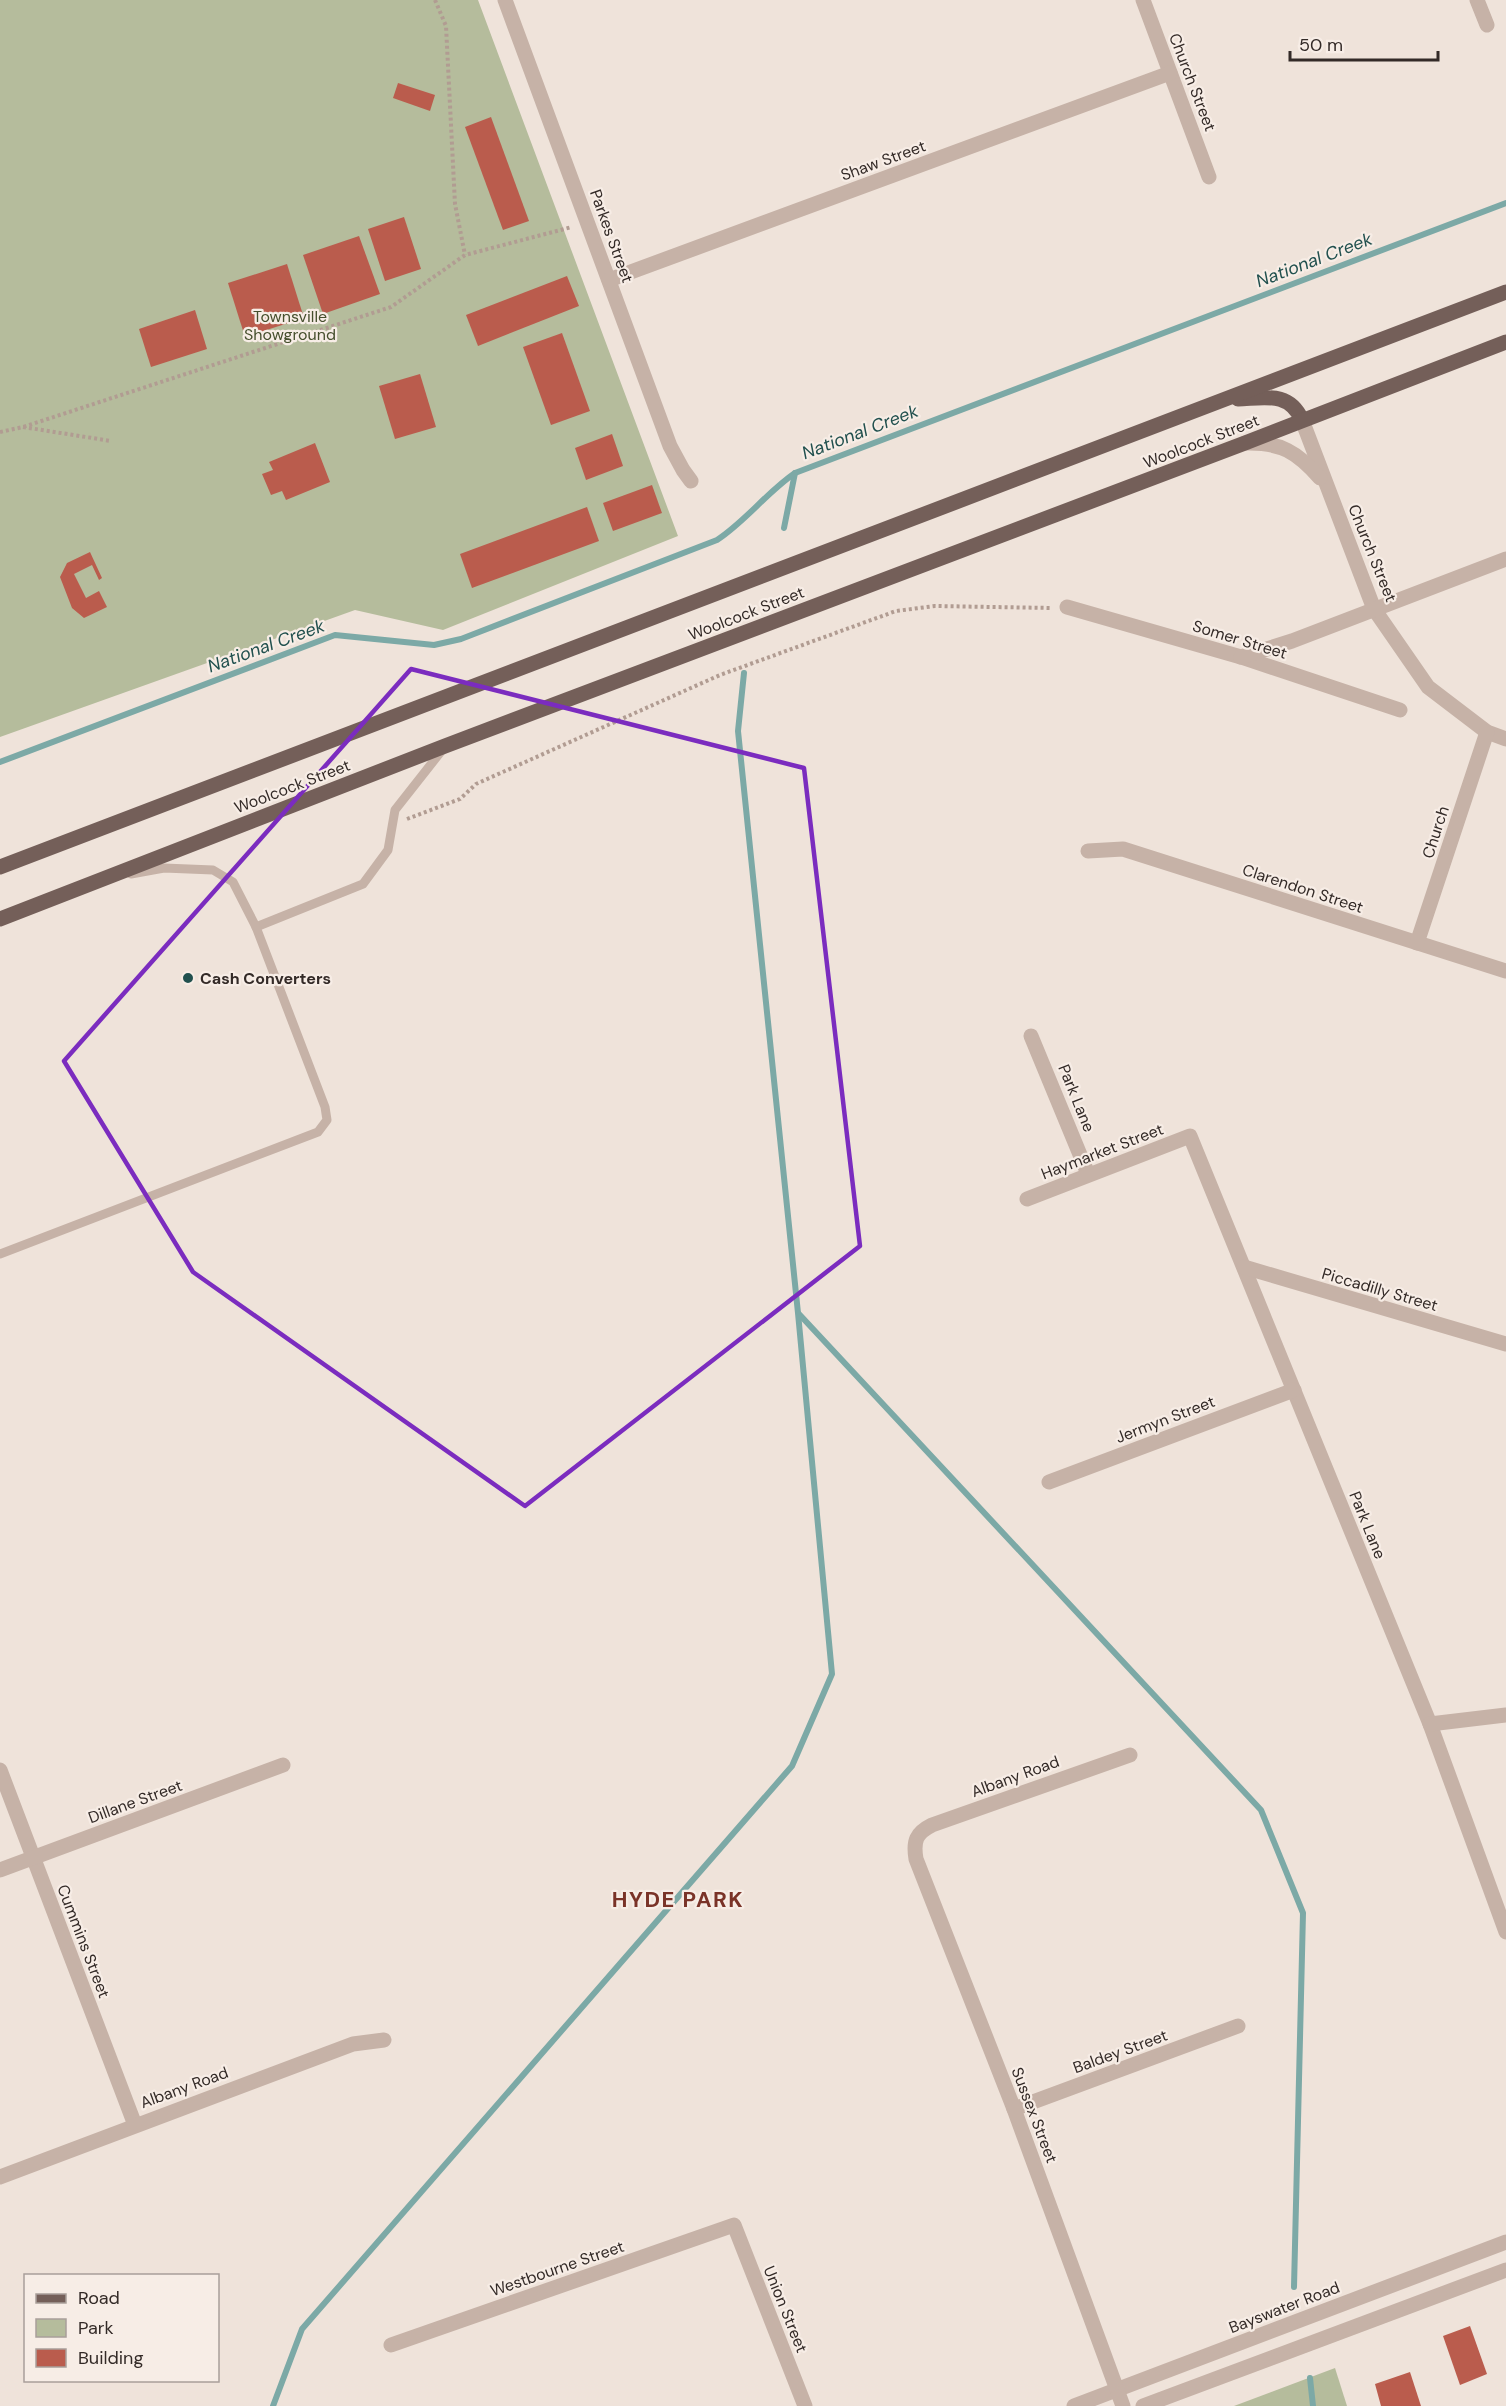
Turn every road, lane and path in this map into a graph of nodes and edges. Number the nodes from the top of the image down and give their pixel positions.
1 (435, 0) edge
2 (505, 0) edge
3 (1143, 0) edge
4 (1477, 0) edge
5 (1487, 25) dead end
6 (1170, 73) junction
7 (1209, 177) dead end
8 (587, 222) junction
9 (465, 255) junction
10 (609, 280) junction
11 (1506, 292) edge
12 (1506, 342) edge
13 (1225, 400) junction
14 (1302, 420) junction
15 (23, 427) junction
16 (0, 432) edge
17 (111, 441) dead end
18 (1245, 443) junction
19 (691, 481) dead end
20 (1329, 490) junction
21 (1506, 559) edge
22 (1067, 607) joint
23 (1374, 609) junction
24 (1241, 657) junction
25 (1400, 710) dead end
26 (1487, 732) junction
27 (1506, 738) edge
28 (445, 746) junction
29 (392, 825) junction
30 (1088, 851) dead end
31 (0, 867) edge
32 (99, 879) junction
33 (0, 919) edge
34 (256, 927) junction
35 (1417, 943) junction
36 (1506, 971) edge
37 (1031, 1036) dead end
38 (1190, 1136) joint
39 (1088, 1174) junction
40 (1027, 1199) dead end
41 (0, 1254) edge
42 (1244, 1268) junction
43 (1506, 1344) edge
44 (1293, 1390) junction
45 (1049, 1482) dead end
46 (1506, 1715) edge
47 (1430, 1724) junction
48 (1130, 1755) dead end
49 (283, 1765) dead end
50 (0, 1770) edge
51 (916, 1838) joint
52 (33, 1858) junction
53 (0, 1870) edge
54 (1506, 1932) edge
55 (1238, 2026) dead end
56 (384, 2040) dead end
57 (1014, 2109) junction
58 (135, 2125) junction
59 (0, 2177) edge
60 (734, 2225) joint
61 (1506, 2242) edge
62 (1506, 2270) edge
63 (391, 2345) dead end
64 (1116, 2390) junction
65 (806, 2406) edge
66 (1074, 2406) edge
67 (1123, 2406) edge
68 (1143, 2406) edge

1 - 9 path
2 - 8 street, Parkes Street
3 - 6 street, Church Street
4 - 5 street
6 - 7 street, Church Street
6 - 10 street, Shaw Street
8 - 9 path
8 - 10 street, Parkes Street
9 - 15 path
10 - 19 street, Parkes Street
11 - 13 main road, Woolcock Street
12 - 14 main road, Woolcock Street
13 - 14 main road
13 - 31 main road, Woolcock Street
14 - 18 main road, Woolcock Street
14 - 20 street, Church Street
15 - 16 path
15 - 17 path
18 - 20 street
18 - 28 main road, Woolcock Street
20 - 23 street, Church Street
21 - 23 street
22 - 24 street, Somer Street
22 - 29 path
23 - 24 street
23 - 26 street, Church Street
24 - 25 street, Somer Street
26 - 27 street
26 - 35 street, Church
28 - 29 lane
28 - 32 main road, Woolcock Street
29 - 34 lane
30 - 35 street, Clarendon Street
32 - 33 main road, Woolcock Street
32 - 34 lane
34 - 41 lane
35 - 36 street, Clarendon Street
37 - 39 street, Park Lane
38 - 39 street, Haymarket Street
38 - 42 street, Park Lane
39 - 40 street, Haymarket Street
42 - 43 street, Piccadilly Street
42 - 44 street, Park Lane
44 - 45 street, Jermyn Street
44 - 47 street, Park Lane
46 - 47 street
47 - 54 street, Park Lane
48 - 51 street, Albany Road
49 - 52 street, Dillane Street
50 - 52 street, Cummins Street
51 - 57 street, Sussex Street
52 - 53 street, Dillane Street
52 - 58 street, Cummins Street
55 - 57 street, Baldey Street
56 - 58 street, Albany Road
57 - 64 street, Sussex Street
58 - 59 street, Albany Road
60 - 63 street, Westbourne Street
60 - 65 street, Union Street
61 - 64 street, Bayswater Road
62 - 68 street
64 - 66 street, Bayswater Road
64 - 67 street, Sussex Street

